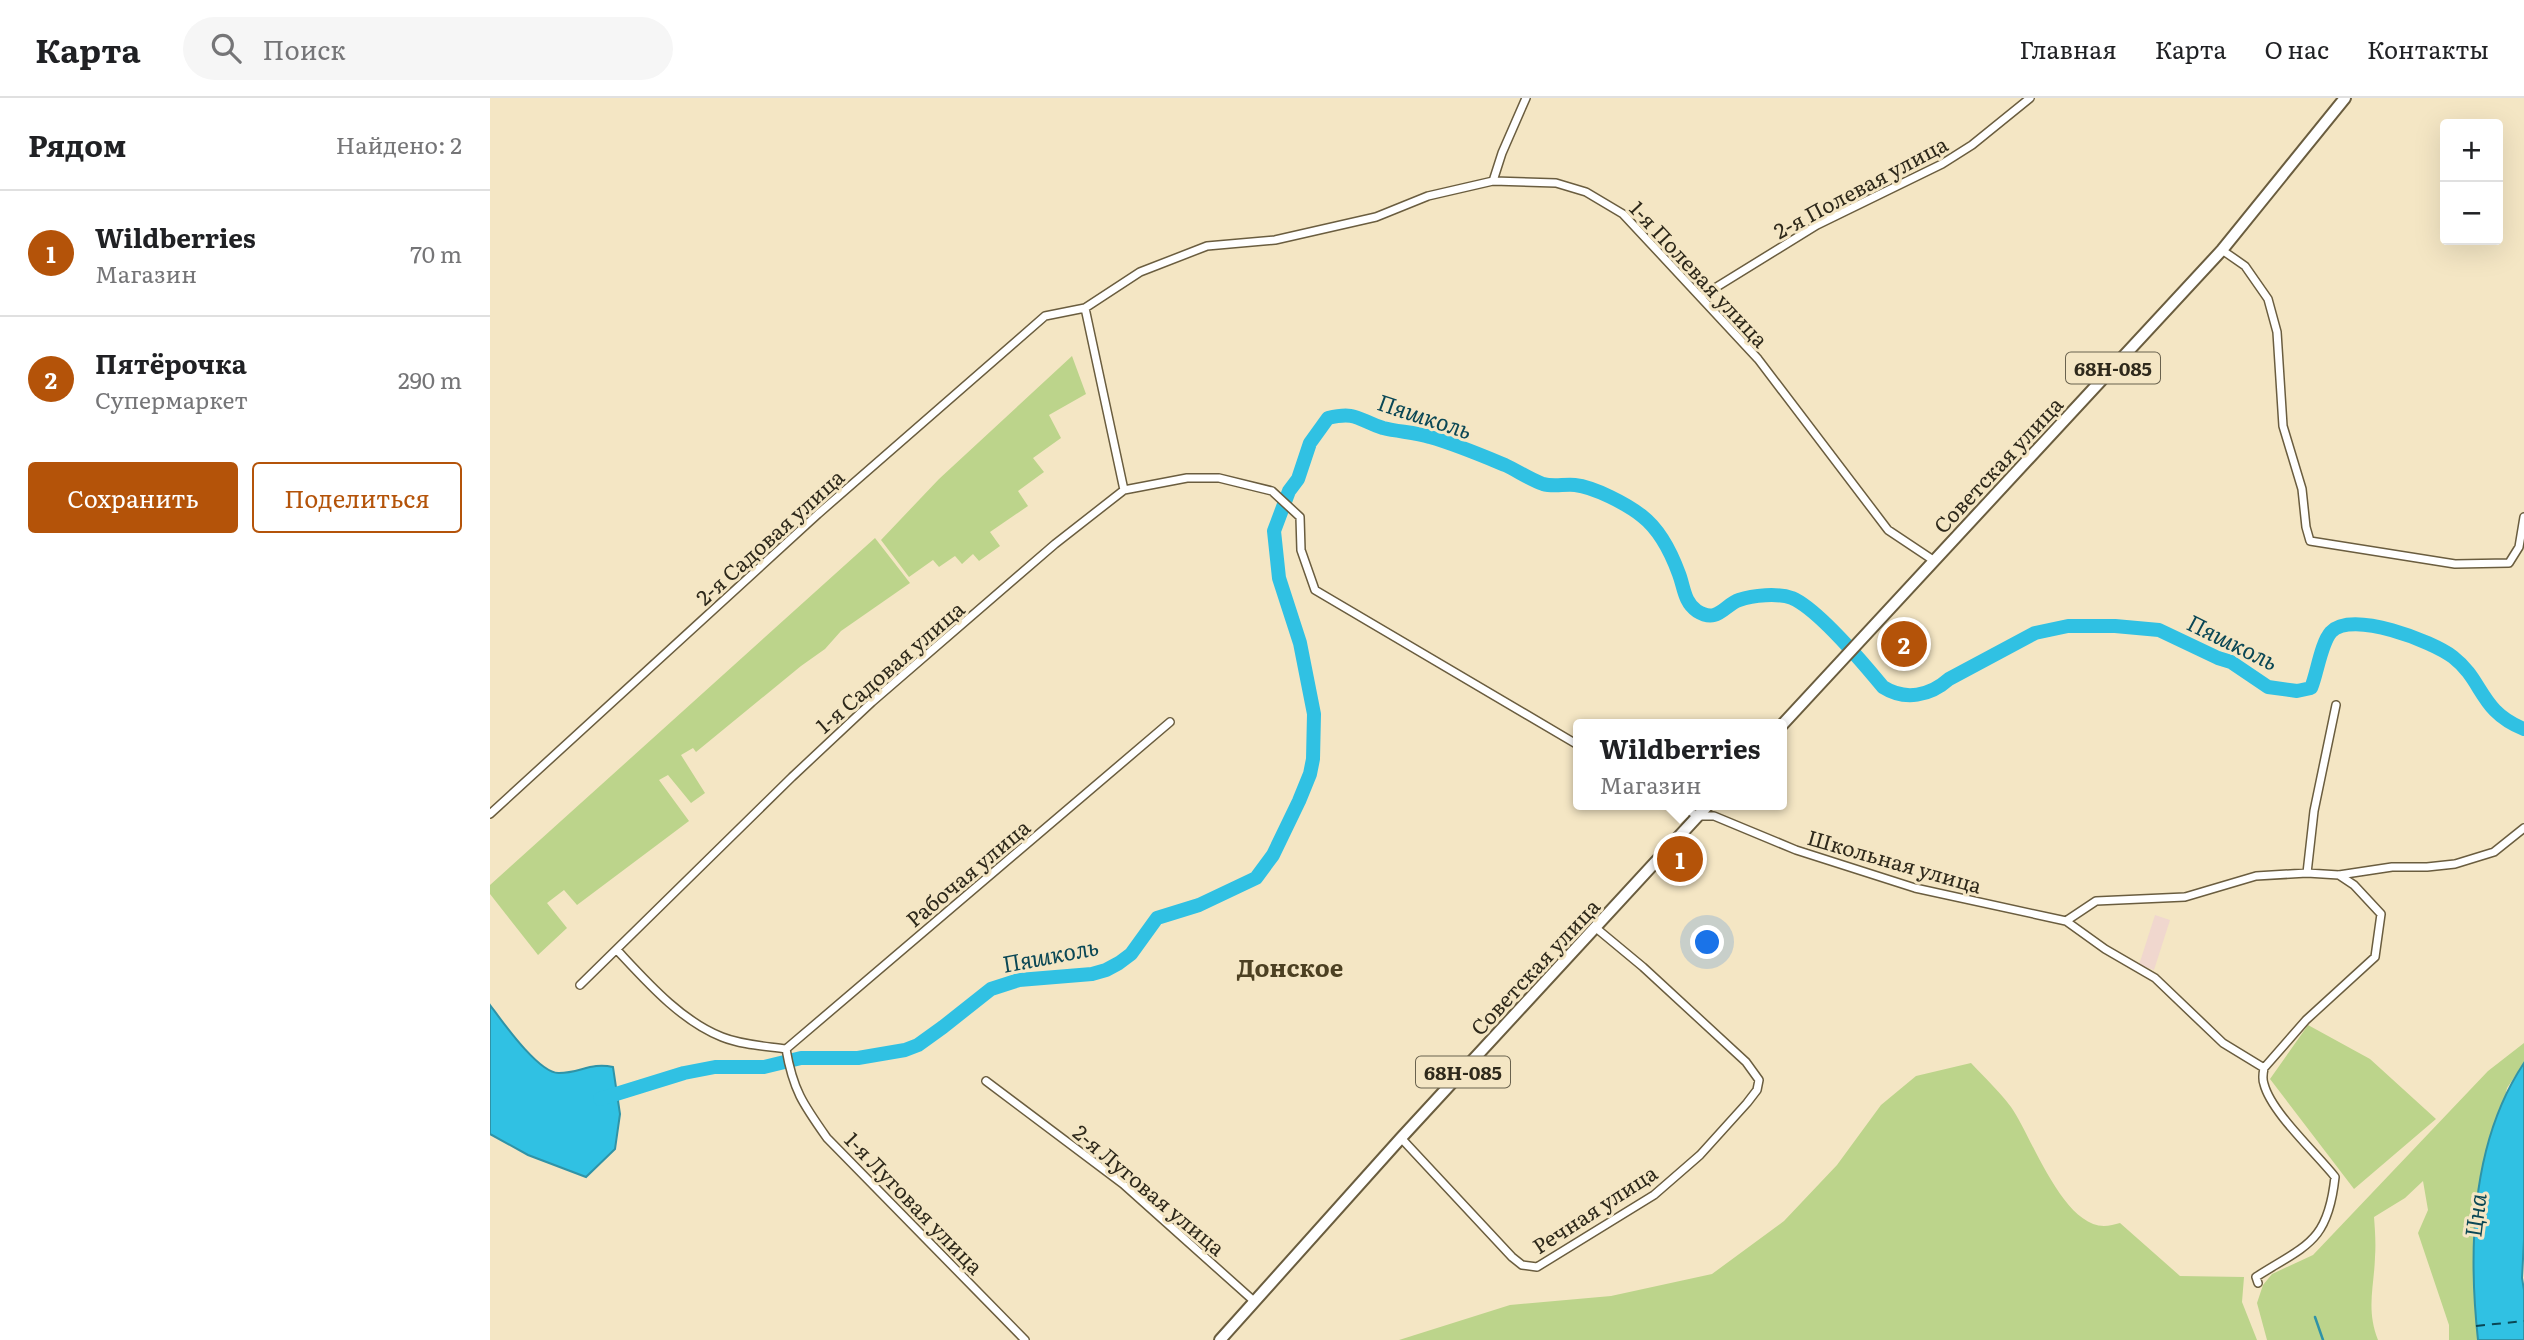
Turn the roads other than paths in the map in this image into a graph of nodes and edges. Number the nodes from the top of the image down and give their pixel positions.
1 (1526, 98) edge
2 (2030, 98) edge
3 (2345, 98) edge
4 (1493, 181) junction
5 (2222, 250) junction
6 (1702, 296) junction
7 (1085, 308) junction
8 (1124, 490) junction
9 (2524, 517) edge
10 (1933, 560) junction
11 (2336, 705) dead end
12 (1787, 720) edge
13 (1170, 722) dead end
14 (1573, 743) edge
15 (1688, 810) edge
16 (1703, 810) edge
17 (490, 814) edge
18 (1698, 816) junction
19 (2524, 828) edge
20 (2307, 873) junction
21 (2339, 875) junction
22 (2066, 921) junction
23 (1596, 928) junction
24 (617, 950) junction
25 (580, 985) dead end
26 (786, 1049) junction
27 (2264, 1068) junction
28 (986, 1081) dead end
29 (1401, 1138) junction
30 (2258, 1283) dead end
31 (1255, 1302) junction
32 (1025, 1340) edge
33 (1220, 1340) edge

1 - 4 street
2 - 6 street, 2-я Полевая улица
3 - 5 main road, Советская улица / 68Н-085
4 - 6 street, 1-я Полевая улица
4 - 7 street, 1-я Полевая улица
5 - 9 street
5 - 10 main road, Советская улица / 68Н-085
6 - 10 street, 1-я Полевая улица
7 - 8 street
7 - 17 street, 2-я Садовая улица
8 - 14 street, 1-я Садовая улица
8 - 24 street, 1-я Садовая улица
10 - 12 main road, Советская улица / 68Н-085
11 - 20 street
13 - 26 street, Рабочая улица
15 - 18 street, Школьная улица
16 - 18 main road, Советская улица / 68Н-085
18 - 22 street, Школьная улица
18 - 23 main road, Советская улица / 68Н-085
19 - 21 street
20 - 21 street
20 - 22 street
21 - 27 street
22 - 27 street, Школьная улица
23 - 29 main road, Советская улица / 68Н-085
23 - 29 street, Речная улица
24 - 25 street, 1-я Садовая улица
24 - 26 street
26 - 32 street, 1-я Луговая улица
27 - 30 street
28 - 31 street, 2-я Луговая улица
29 - 31 main road, Советская улица / 68Н-085
31 - 33 main road, Советская улица / 68Н-085

